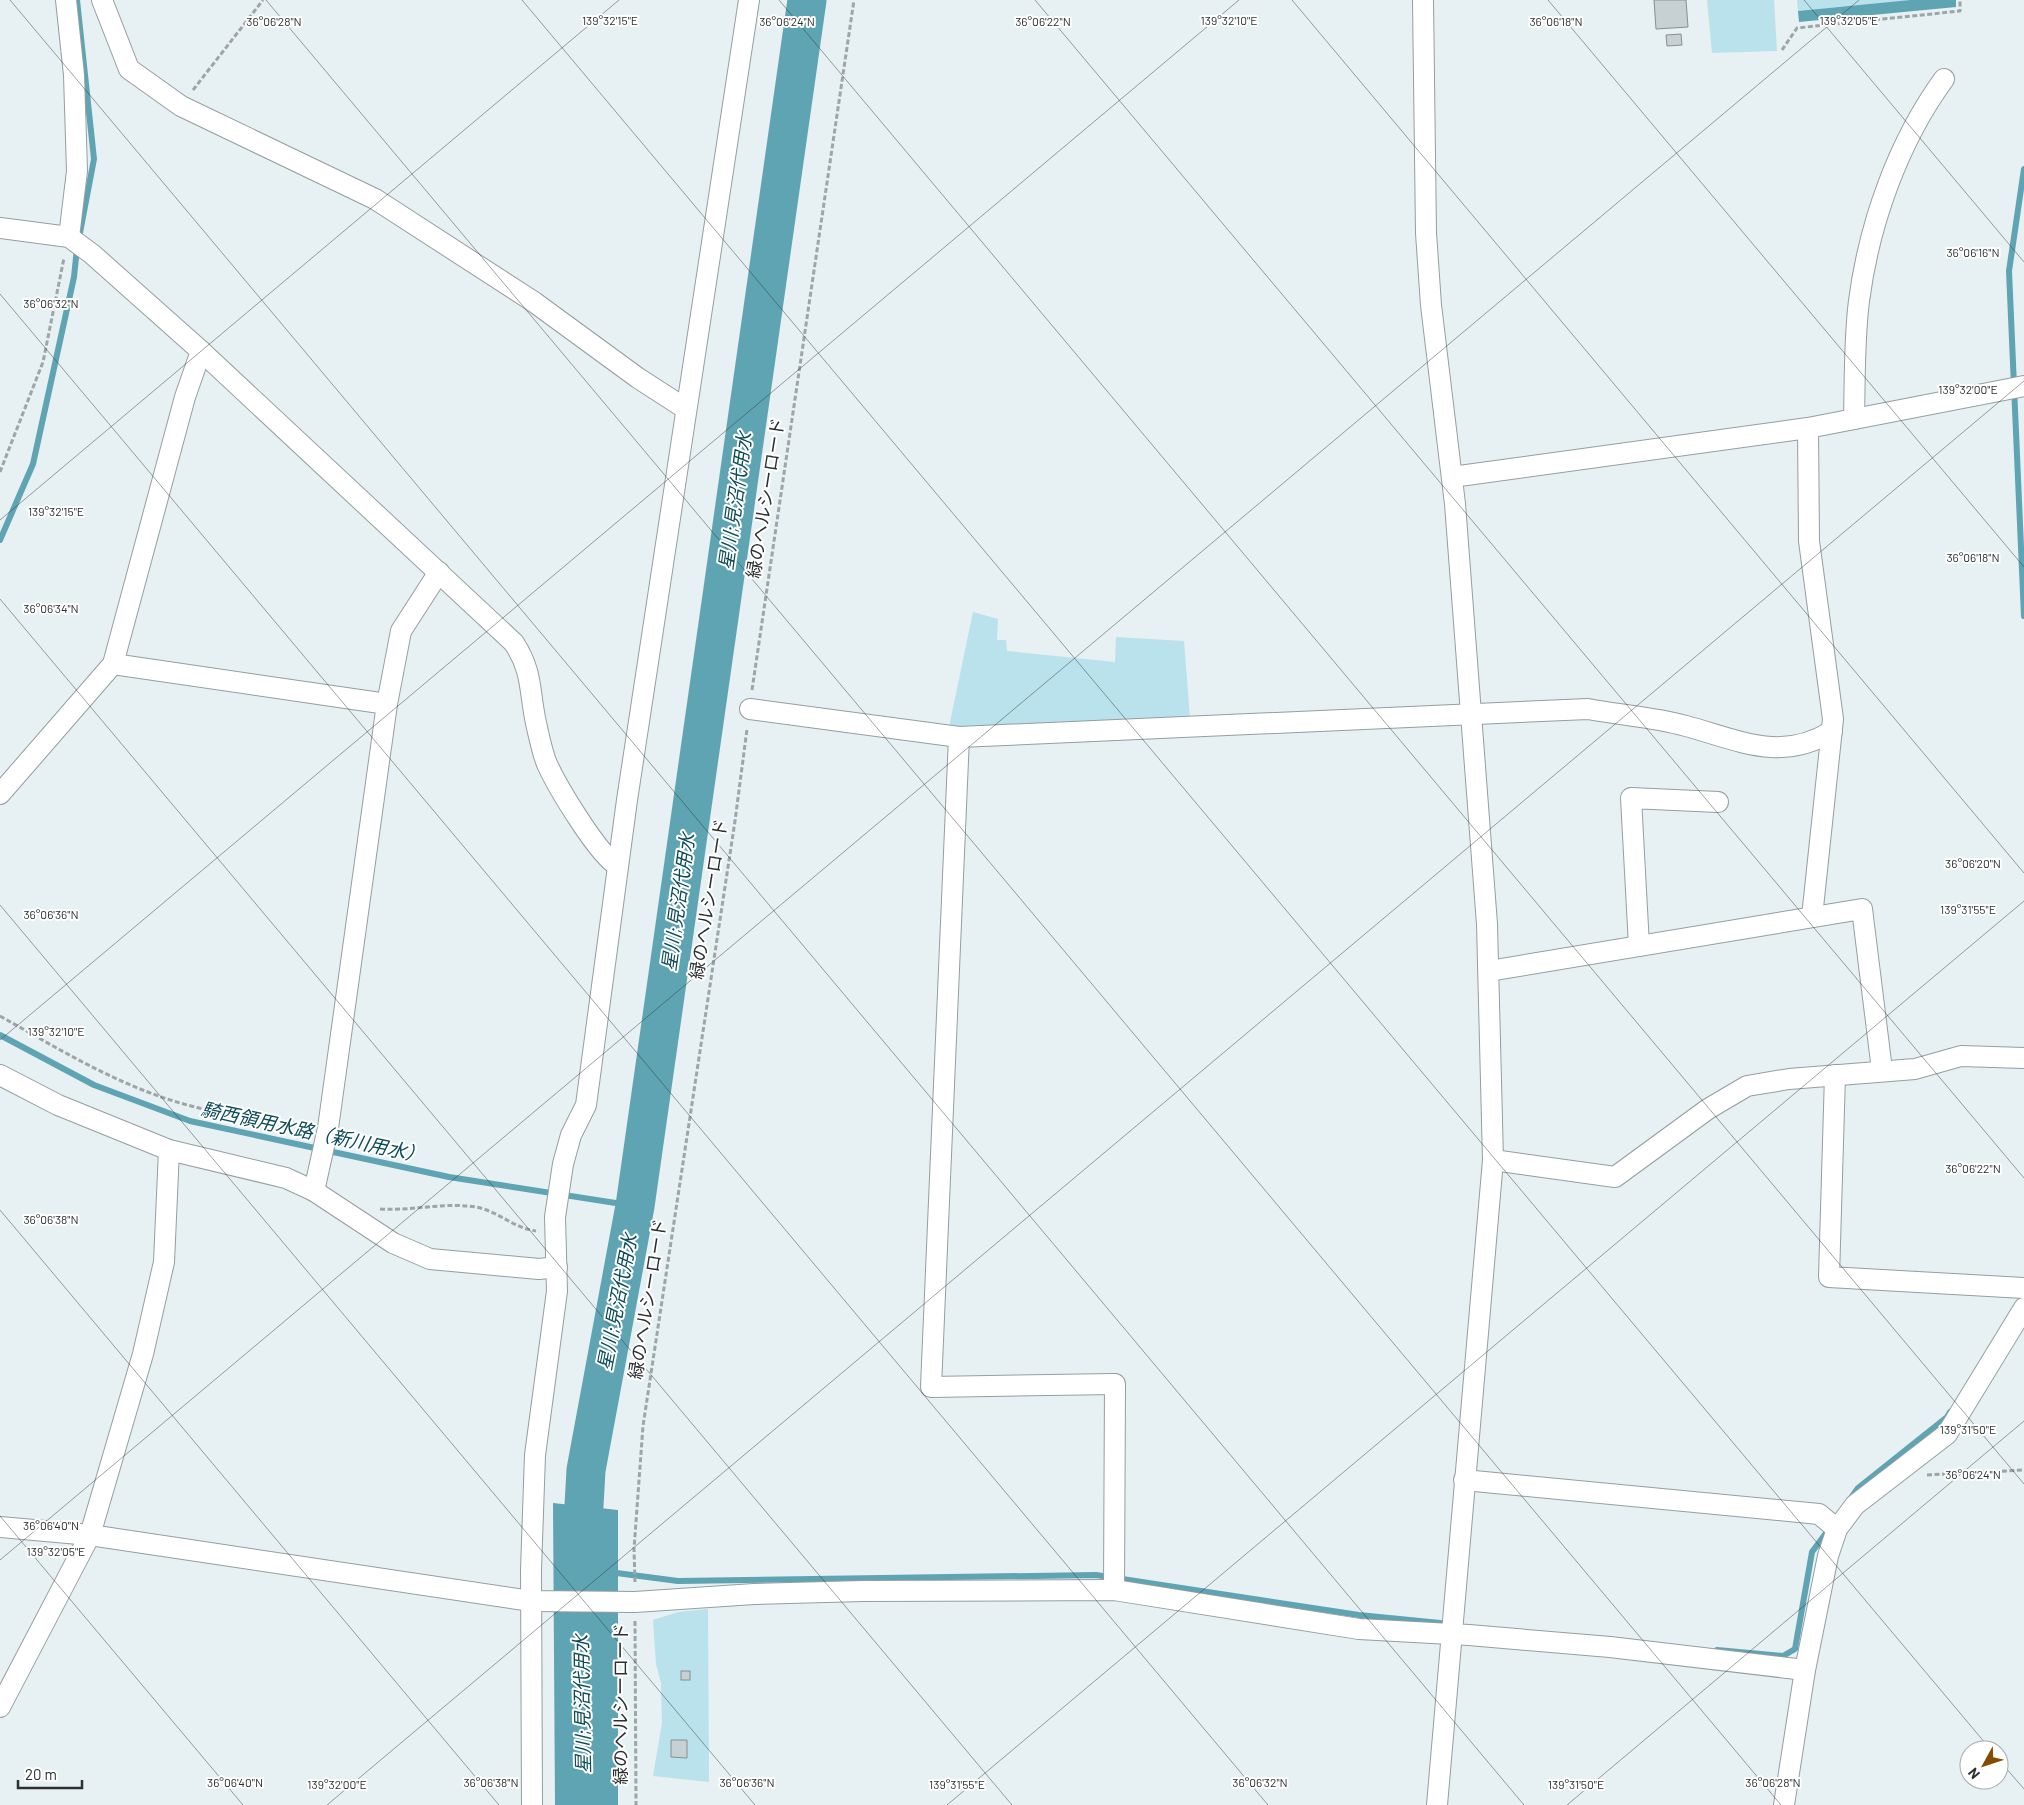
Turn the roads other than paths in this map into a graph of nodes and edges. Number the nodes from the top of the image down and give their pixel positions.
1 (66, 0) edge
2 (102, 0) edge
3 (748, 0) edge
4 (1423, 0) edge
5 (1944, 79) dead end
6 (0, 228) edge
7 (69, 236) junction
8 (201, 351) junction
9 (2024, 386) edge
10 (686, 409) junction
11 (1854, 419) junction
12 (1808, 428) junction
13 (1452, 477) junction
14 (439, 572) junction
15 (113, 664) junction
16 (387, 704) junction
17 (750, 708) road end
18 (1470, 715) junction
19 (1832, 731) junction
20 (959, 737) junction
21 (0, 794) edge
22 (1718, 802) dead end
23 (618, 866) junction
24 (1812, 917) junction
25 (1639, 946) junction
26 (1489, 972) junction
27 (2024, 1058) edge
28 (1882, 1070) junction
29 (0, 1075) edge
30 (1835, 1075) junction
31 (168, 1150) junction
32 (1493, 1160) junction
33 (314, 1191) junction
34 (557, 1267) junction
35 (2024, 1288) edge
36 (2024, 1308) edge
37 (1464, 1480) junction
38 (0, 1527) edge
39 (1837, 1529) junction
40 (90, 1535) junction
41 (1114, 1590) junction
42 (539, 1602) junction
43 (1451, 1635) junction
44 (1805, 1670) junction
45 (0, 1707) edge
46 (532, 1805) edge
47 (1436, 1805) edge
48 (1784, 1805) edge

1 - 7 street
2 - 10 street
3 - 10 street
4 - 13 street
5 - 11 street
6 - 7 street
7 - 8 street
8 - 14 street
8 - 15 street
9 - 11 street
10 - 23 street
11 - 12 street
12 - 13 street
12 - 19 street
13 - 18 street
14 - 16 street
14 - 23 street
15 - 16 street
15 - 21 street
16 - 33 street
17 - 20 street
18 - 19 street
18 - 20 street
18 - 26 street
19 - 24 street
20 - 41 street
22 - 25 street
23 - 34 street
24 - 25 street
24 - 28 street
25 - 26 street
26 - 32 street
27 - 28 street
28 - 30 street
29 - 31 street
30 - 32 street
30 - 35 street
31 - 33 street
31 - 40 street
32 - 37 street
33 - 34 street
34 - 42 street
36 - 39 street
37 - 39 street
37 - 43 street
38 - 40 street
39 - 44 street
40 - 42 street
40 - 45 street
41 - 42 street
41 - 43 street
42 - 46 street
43 - 44 street
43 - 47 street
44 - 48 street

